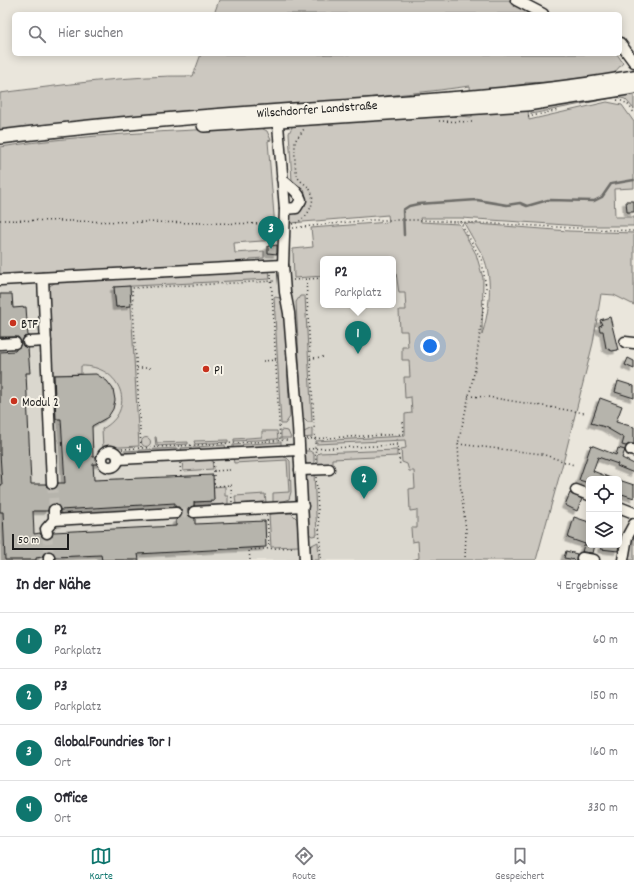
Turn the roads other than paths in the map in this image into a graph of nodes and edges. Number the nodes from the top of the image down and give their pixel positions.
1 (516, 0) edge
2 (539, 12) edge
3 (622, 46) edge
4 (634, 62) edge
5 (634, 77) edge
6 (634, 87) edge
7 (277, 116) junction
8 (0, 137) edge
9 (0, 144) edge
10 (282, 179) junction
11 (284, 209) junction
12 (285, 225) junction
13 (283, 265) junction
14 (42, 278) junction
15 (0, 280) edge
16 (288, 280) junction
17 (46, 341) junction
18 (28, 342) dead end
19 (15, 343) dead end
20 (0, 344) edge
21 (299, 450) junction
22 (118, 459) dead end
23 (329, 468) dead end
24 (300, 470) junction
25 (52, 483) tunnel mouth
26 (576, 490) dead end
27 (586, 494) edge
28 (303, 506) junction
29 (622, 508) edge
30 (194, 512) tunnel mouth
31 (176, 513) tunnel mouth
32 (634, 513) edge
33 (634, 524) edge
34 (46, 533) tunnel mouth
35 (623, 536) edge
36 (582, 558) dead end
37 (305, 560) edge
38 (594, 560) edge
39 (623, 560) edge

1 - 2 street
3 - 4 street
5 - 7 main road, Wilschdorfer Landstraße
6 - 7 main road, Wilschdorfer Landstraße
7 - 8 main road, Wilschdorfer Landstraße
7 - 9 main road, Wilschdorfer Landstraße
7 - 10 street
10 - 11 street
10 - 11 street
11 - 12 street
12 - 13 street
12 - 16 street
13 - 14 street
13 - 16 street
14 - 15 street
14 - 17 street
16 - 21 street
17 - 18 street
17 - 25 street
19 - 20 street
21 - 22 street
21 - 24 street
23 - 24 street
24 - 28 street
26 - 27 street
28 - 30 street
28 - 37 street
29 - 32 street
31 - 34 street
33 - 35 street
35 - 39 street
36 - 38 street

